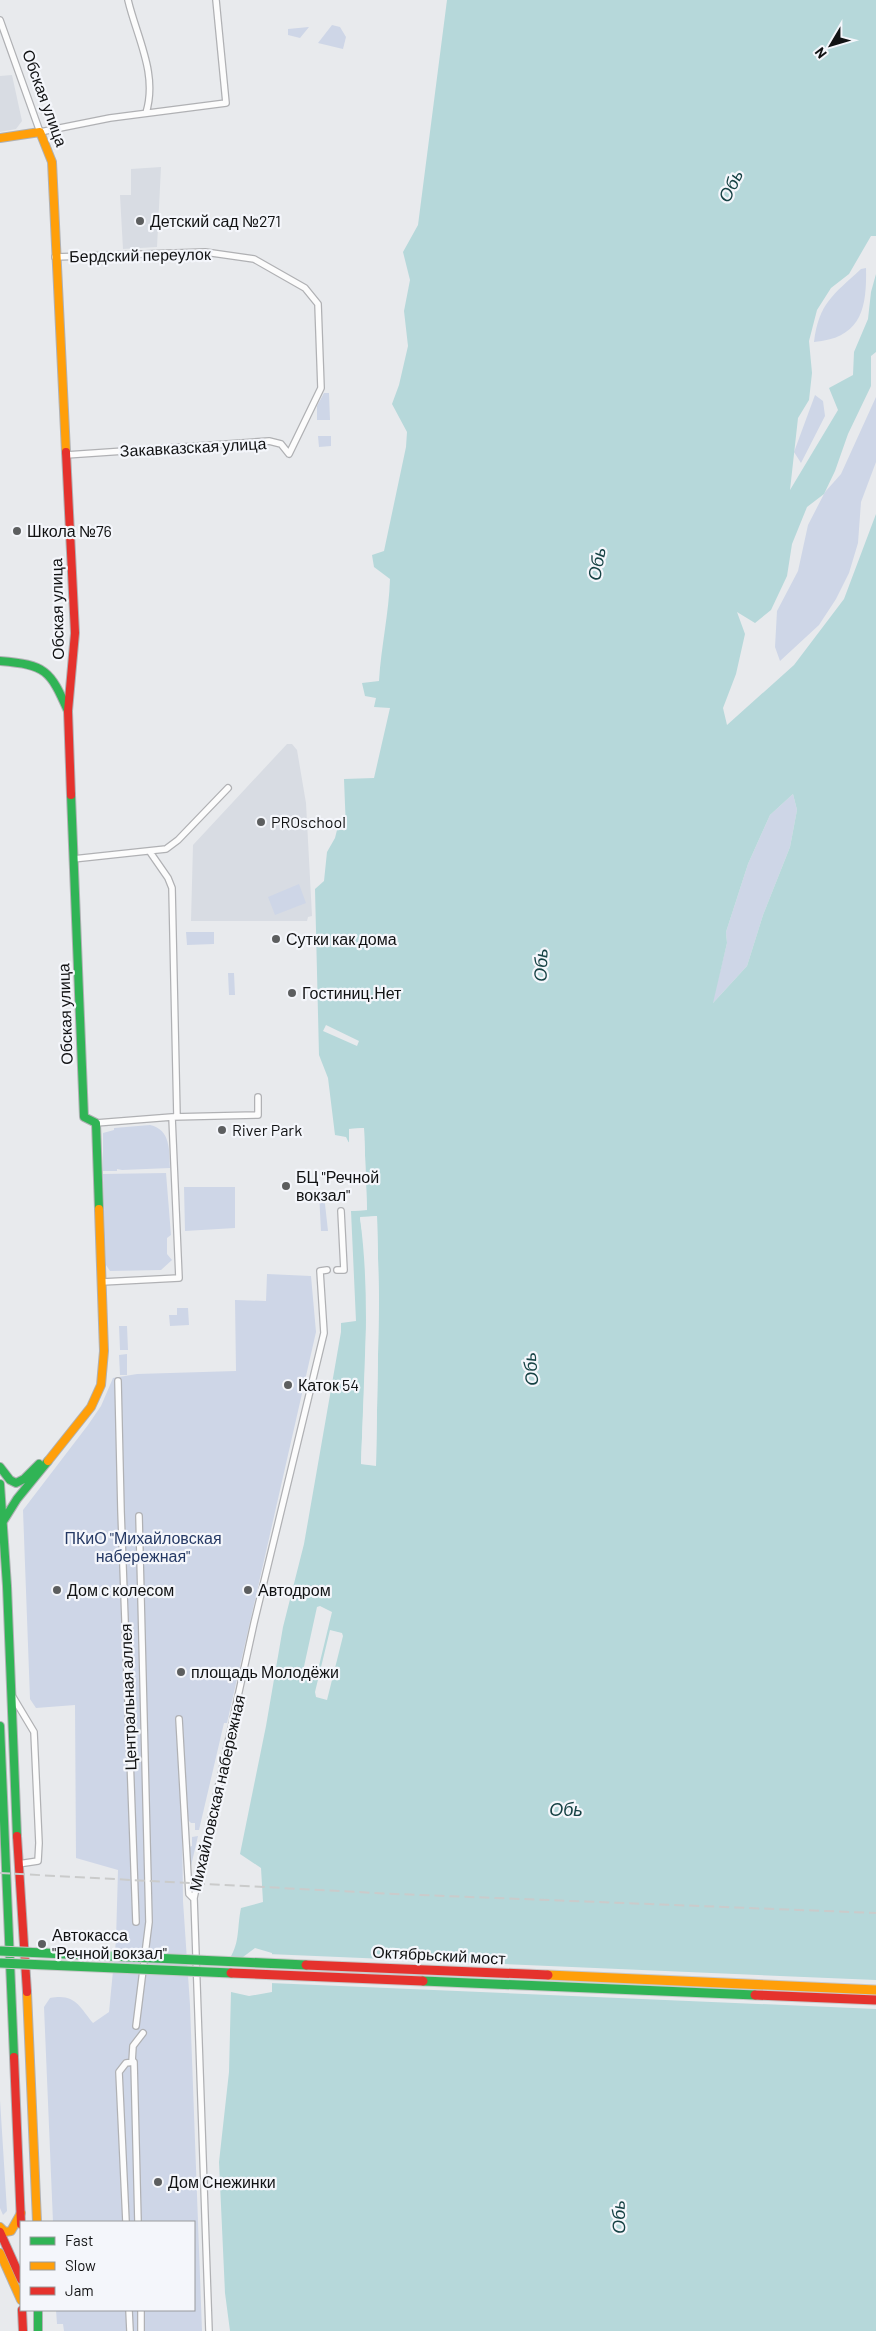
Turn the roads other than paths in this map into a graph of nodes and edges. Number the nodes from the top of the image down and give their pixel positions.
1 (128, 0) edge
2 (216, 0) edge
3 (0, 20) edge
4 (146, 113) junction
5 (40, 132) junction
6 (0, 138) edge
7 (55, 257) junction
8 (254, 259) joint
9 (66, 455) junction
10 (0, 661) edge
11 (68, 711) junction
12 (228, 788) dead end
13 (150, 852) junction
14 (74, 859) junction
15 (258, 1097) dead end
16 (174, 1117) junction
17 (96, 1123) junction
18 (341, 1211) dead end
19 (326, 1270) dead end
20 (337, 1270) dead end
21 (102, 1282) junction
22 (118, 1381) dead end
23 (78, 1425) junction
24 (0, 1467) edge
25 (0, 1484) edge
26 (139, 1516) dead end
27 (1, 1525) edge
28 (11, 1693) junction
29 (180, 1719) dead end
30 (0, 1726) edge
31 (18, 1864) junction
32 (193, 1898) dead end
33 (136, 1922) dead end
34 (0, 1951) edge
35 (0, 1963) edge
36 (876, 1990) edge
37 (876, 2000) edge
38 (136, 2026) dead end
39 (143, 2033) dead end
40 (132, 2062) junction
41 (21, 2212) junction
42 (21, 2221) edge
43 (37, 2221) edge
44 (126, 2221) edge
45 (138, 2221) edge
46 (0, 2227) edge
47 (0, 2232) edge
48 (0, 2253) edge
49 (20, 2278) edge
50 (20, 2298) edge
51 (22, 2311) edge
52 (34, 2311) edge
53 (38, 2311) edge
54 (129, 2311) edge
55 (141, 2311) edge
56 (38, 2320) junction
57 (23, 2331) edge
58 (38, 2331) edge
59 (130, 2331) edge
60 (141, 2331) edge
61 (209, 2331) edge

1 - 4 street
2 - 4 street
3 - 5 street, Обская улица
4 - 5 street
5 - 6 main road
5 - 7 main road, Обская улица
7 - 8 street, Бердский переулок
7 - 9 main road, Обская улица
8 - 9 street, Закавказская улица
9 - 11 main road, Обская улица
10 - 11 main road
11 - 14 main road, Обская улица
12 - 13 street
13 - 14 street
13 - 16 street
14 - 17 main road, Обская улица
15 - 16 street
16 - 17 street
16 - 21 street
17 - 21 main road
18 - 20 street
19 - 61 street, Михайловская набережная
21 - 23 main road
22 - 33 street, Центральная аллея
23 - 24 main road
23 - 27 main road
25 - 27 main road
26 - 38 street, Центральная аллея
27 - 28 main road
28 - 31 main road
28 - 31 street
29 - 32 street, Михайловская набережная
30 - 41 main road
31 - 43 main road
34 - 36 main road, Октябрьский мост, bridge
35 - 37 main road, Октябрьский мост, bridge
39 - 40 street
40 - 44 street
40 - 45 street
41 - 42 main road
41 - 46 main road
47 - 49 main road
48 - 50 main road
51 - 57 main road
52 - 56 main road
53 - 56 main road
54 - 59 street
55 - 60 street
56 - 58 main road

